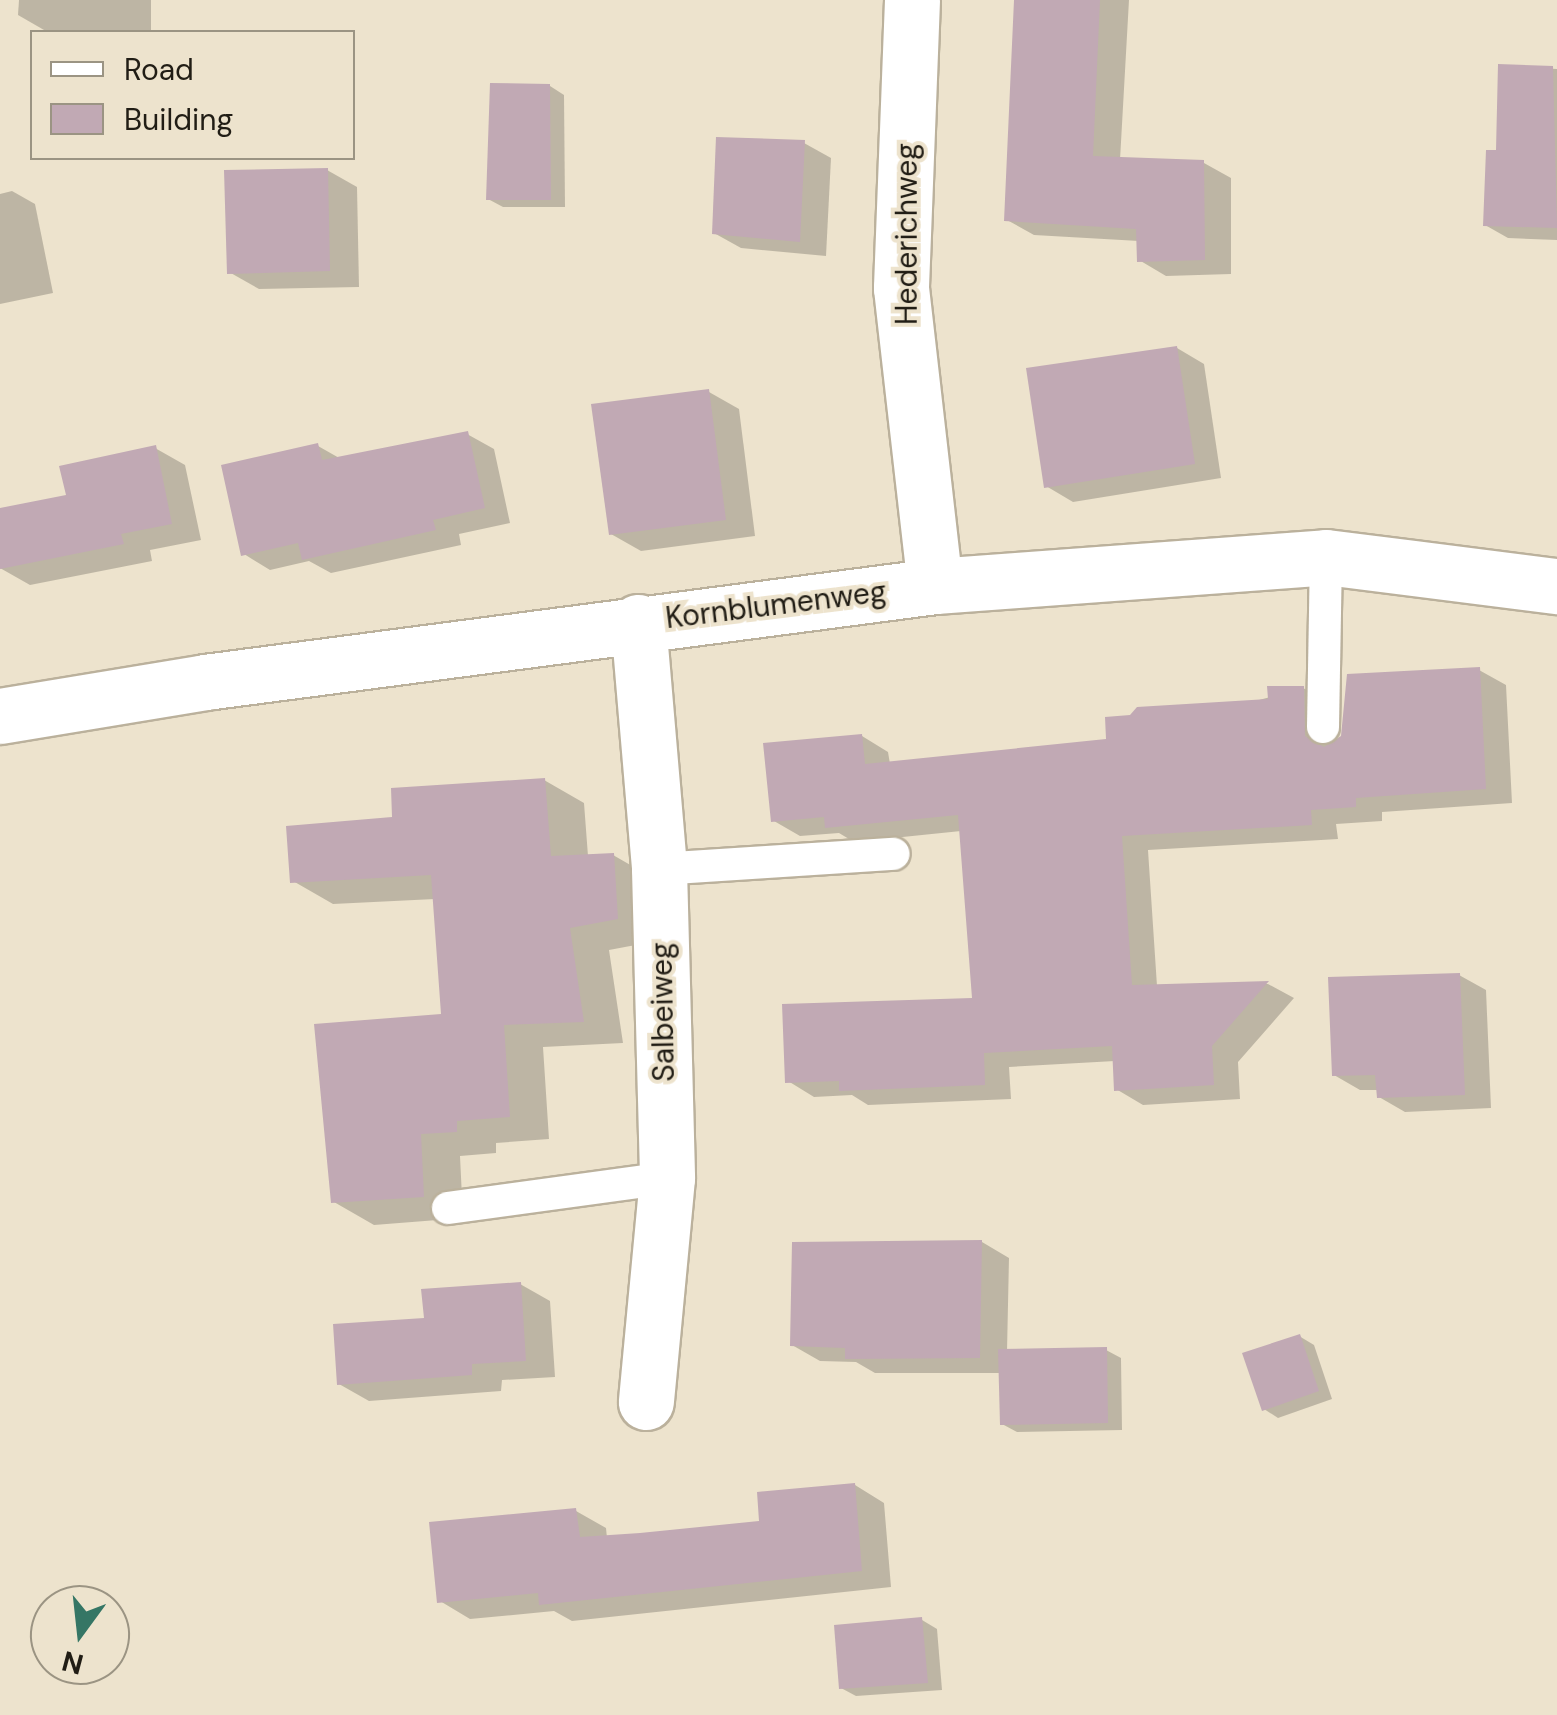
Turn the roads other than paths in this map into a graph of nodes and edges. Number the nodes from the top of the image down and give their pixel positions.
1 (912, 0) edge
2 (1326, 557) junction
3 (935, 586) junction
4 (1557, 586) edge
5 (638, 622) junction
6 (0, 716) edge
7 (1324, 727) dead end
8 (894, 854) dead end
9 (659, 868) junction
10 (667, 1178) junction
11 (448, 1208) dead end
12 (646, 1402) dead end

1 - 3 street, Hederichweg
2 - 3 street, Kornblumenweg
2 - 4 street, Kornblumenweg
2 - 7 lane
3 - 5 street, Kornblumenweg
5 - 6 street, Kornblumenweg
5 - 9 street, Salbeiweg
8 - 9 lane
9 - 10 street, Salbeiweg
10 - 11 lane
10 - 12 street, Salbeiweg

